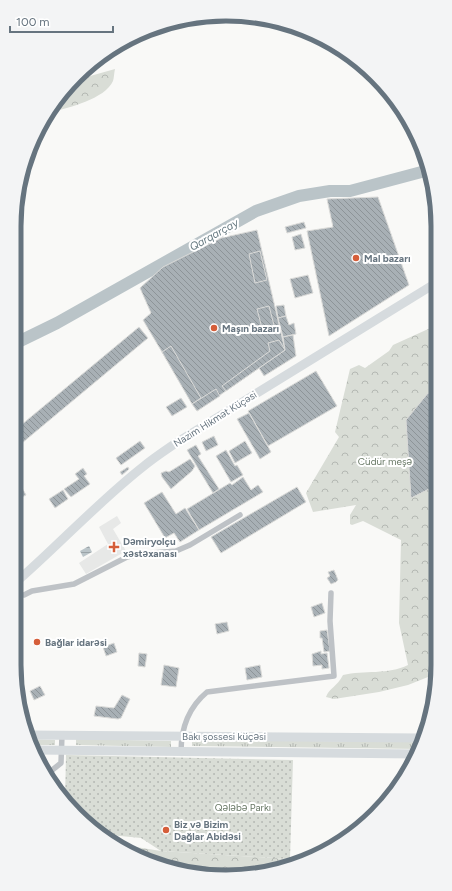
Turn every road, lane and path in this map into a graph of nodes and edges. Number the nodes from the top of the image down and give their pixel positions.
1 (431, 286) edge
2 (240, 515) dead end
3 (21, 578) edge
4 (331, 593) dead end
5 (21, 595) edge
6 (34, 735) edge
7 (62, 735) junction
8 (181, 736) junction
9 (417, 738) edge
10 (40, 750) edge
11 (62, 751) junction
12 (181, 752) junction
13 (411, 754) edge
14 (50, 771) edge

1 - 3 main road, Nazim Hikmət Küçəsi
2 - 5 street
4 - 8 street
6 - 7 main road, Bakı şossesi küçəsi
7 - 8 main road, Bakı şossesi küçəsi
7 - 11 street
8 - 9 main road, Bakı şossesi küçəsi
8 - 12 street
10 - 11 main road, Bakı şossesi küçəsi
11 - 12 main road, Bakı şossesi küçəsi
11 - 14 street
12 - 13 main road, Bakı şossesi küçəsi

